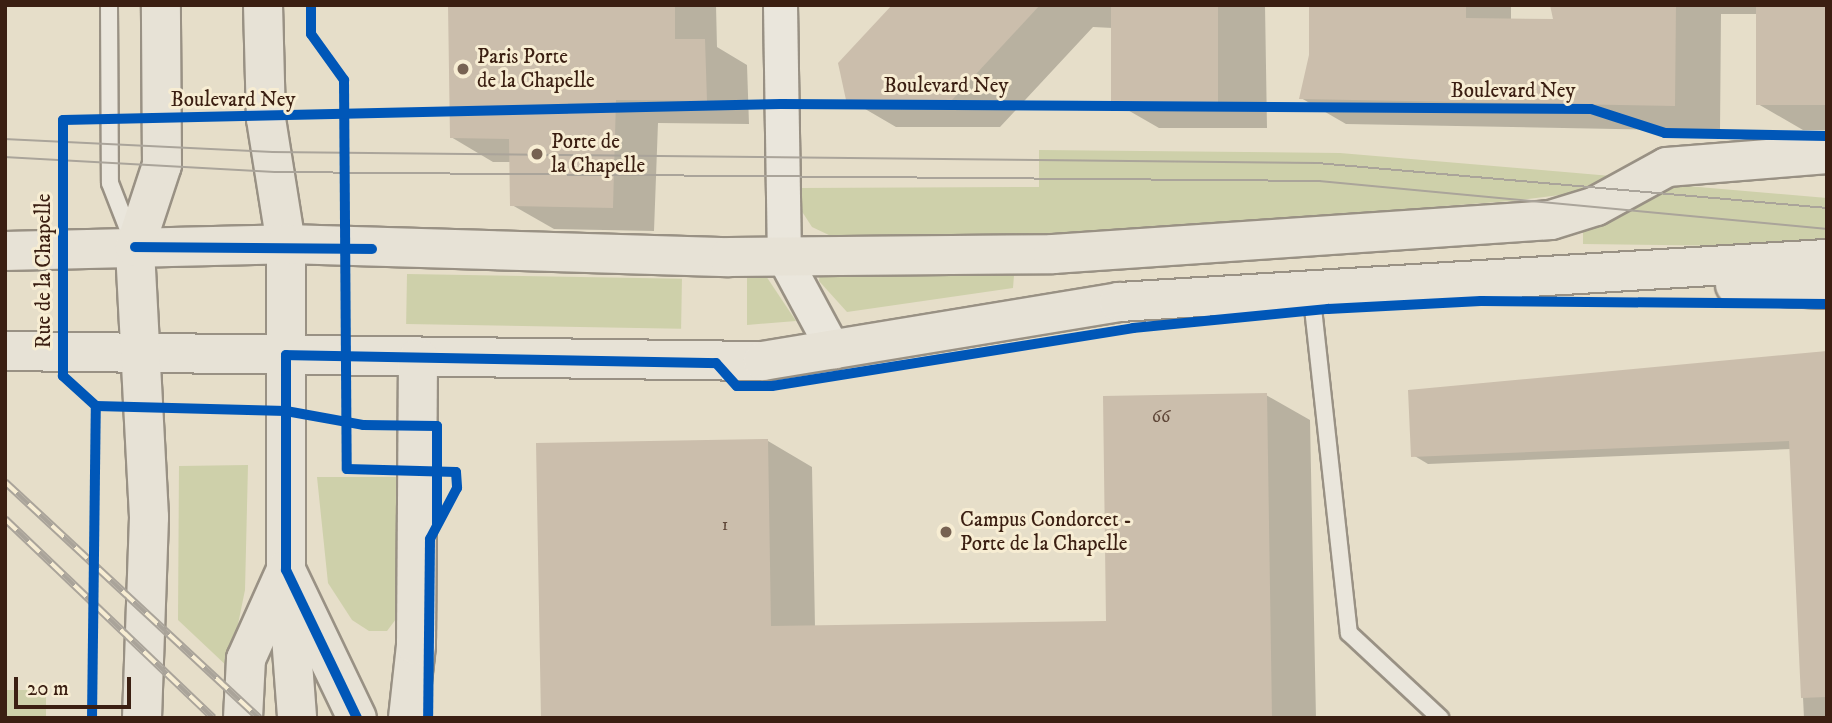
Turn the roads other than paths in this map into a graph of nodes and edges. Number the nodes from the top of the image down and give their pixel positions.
1 (109, 5) edge
2 (161, 5) edge
3 (262, 5) edge
4 (780, 5) edge
5 (1827, 154) edge
6 (1767, 161) junction
7 (1827, 176) edge
8 (286, 244) junction
9 (135, 247) junction
10 (5, 251) edge
11 (784, 258) junction
12 (1827, 259) edge
13 (1576, 273) junction
14 (1310, 287) junction
15 (1827, 289) edge
16 (5, 351) edge
17 (834, 351) junction
18 (142, 352) junction
19 (286, 355) junction
20 (418, 358) junction
21 (286, 570) junction
22 (142, 718) edge
23 (243, 718) edge
24 (297, 718) edge
25 (357, 718) edge
26 (408, 718) edge
27 (1440, 718) edge

1 - 9 lane
2 - 9 main road
3 - 8 main road
4 - 11 street
5 - 6 main road
6 - 7 main road
6 - 11 main road
8 - 9 main road
8 - 11 main road
8 - 19 main road
9 - 10 main road
9 - 18 main road
11 - 17 street
12 - 13 main road
13 - 14 main road
13 - 15 main road
14 - 17 main road
14 - 27 lane
16 - 18 main road
17 - 20 main road
18 - 19 main road
18 - 22 main road
19 - 20 main road
19 - 21 main road
20 - 26 main road
21 - 23 main road
21 - 24 main road
21 - 25 main road

